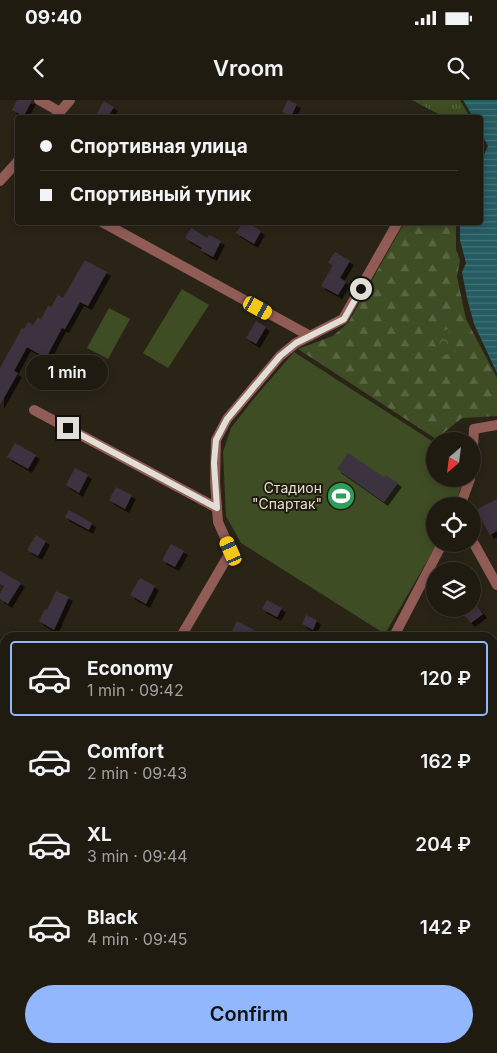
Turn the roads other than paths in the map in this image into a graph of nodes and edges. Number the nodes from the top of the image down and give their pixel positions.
1 (39, 100) edge
2 (70, 100) edge
3 (57, 114) edge
4 (13, 174) edge
5 (0, 181) edge
6 (107, 225) edge
7 (396, 225) edge
8 (310, 336) junction
9 (34, 410) dead end
10 (497, 425) edge
11 (474, 432) edge
12 (217, 508) junction
13 (438, 552) edge
14 (479, 552) edge
15 (497, 585) edge
16 (184, 632) edge
17 (395, 632) edge

1 - 3 street
2 - 3 street
4 - 5 street
6 - 8 street
7 - 8 street
8 - 12 street
9 - 12 street
10 - 11 street
12 - 16 street
13 - 17 street
14 - 15 street

